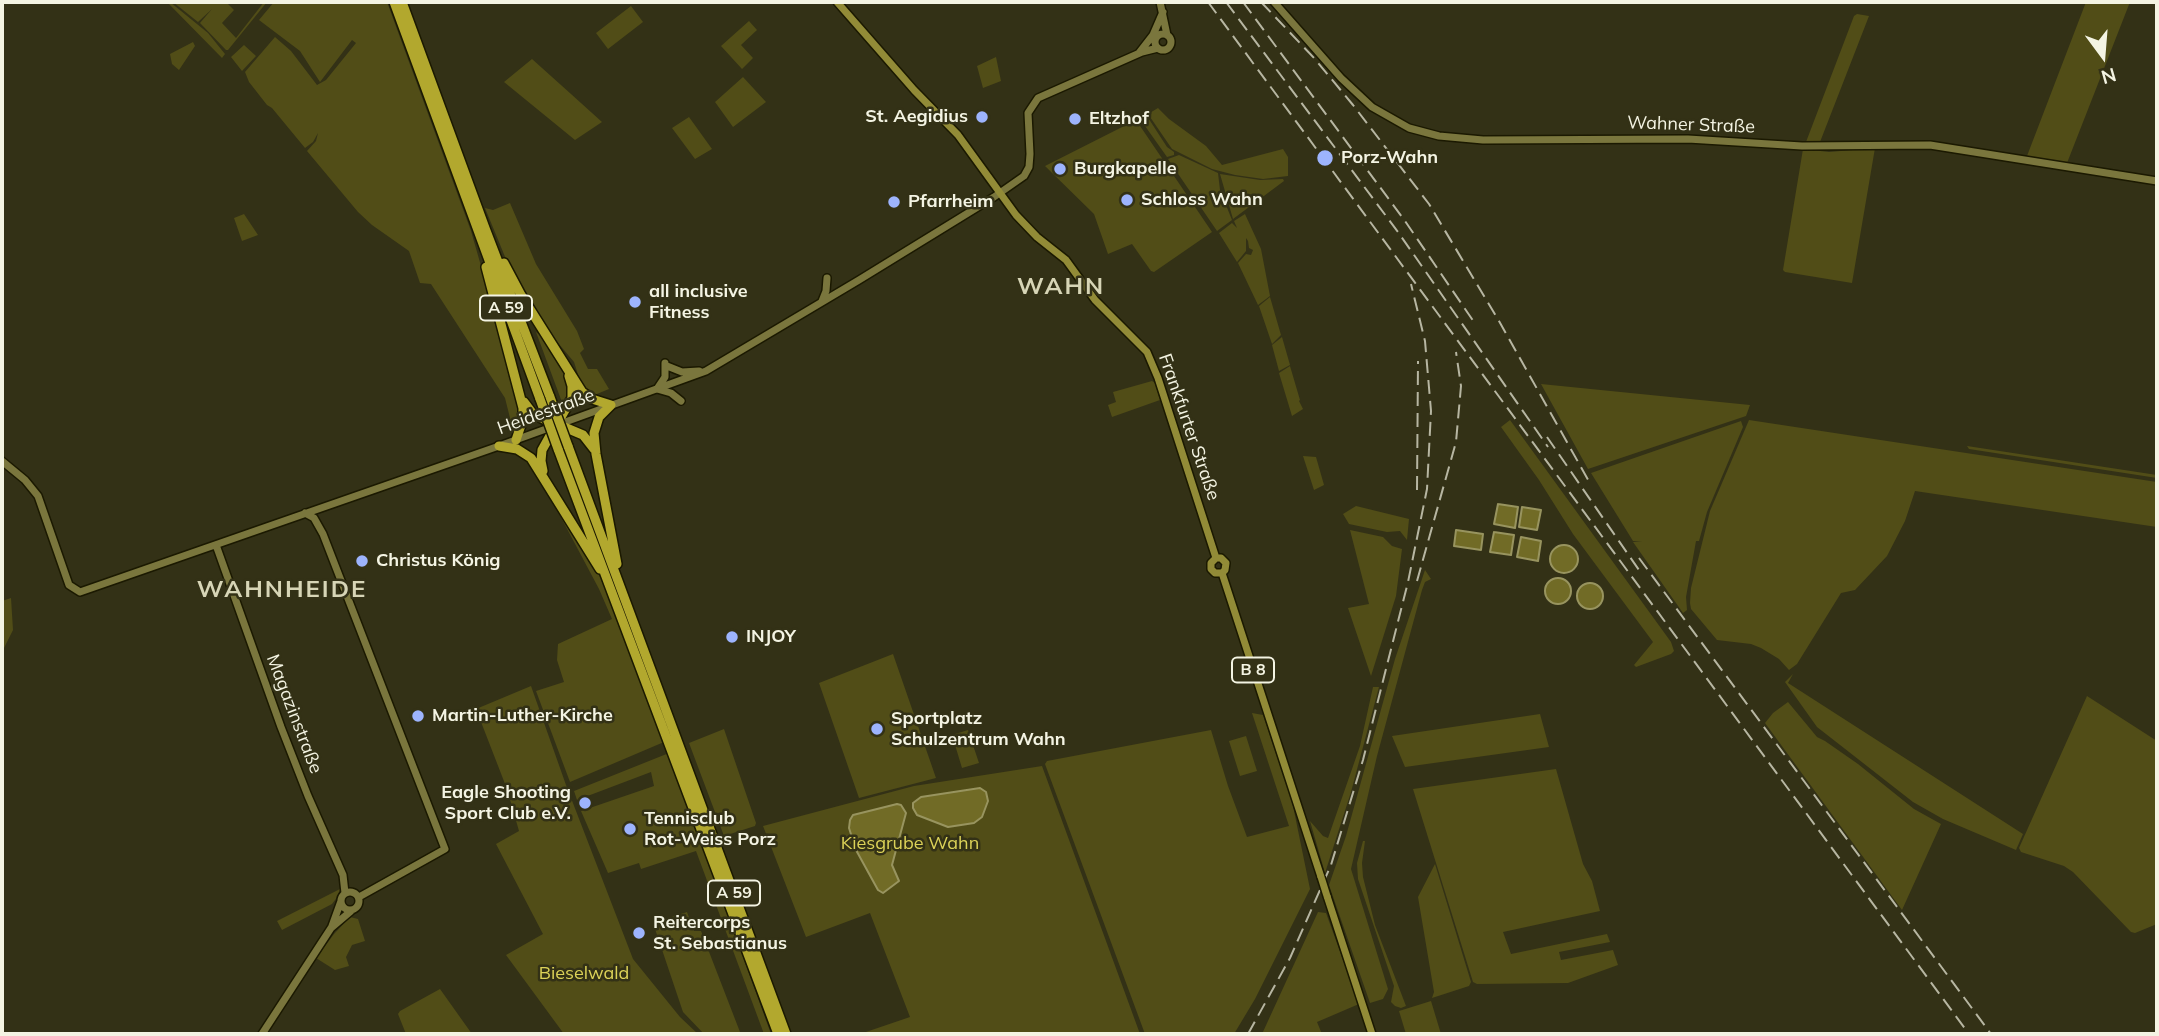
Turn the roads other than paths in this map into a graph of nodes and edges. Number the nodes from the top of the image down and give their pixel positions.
1 (394, 2) edge
2 (402, 2) edge
3 (837, 2) edge
4 (1160, 2) edge
5 (1274, 2) edge
6 (1163, 15) junction
7 (1140, 52) junction
8 (2157, 181) edge
9 (1001, 192) junction
10 (473, 218) junction
11 (485, 228) junction
12 (827, 278) dead end
13 (821, 302) junction
14 (567, 370) junction
15 (706, 371) junction
16 (656, 389) junction
17 (520, 394) junction
18 (681, 401) dead end
19 (611, 405) junction
20 (557, 425) junction
21 (516, 440) junction
22 (499, 446) junction
23 (563, 447) junction
24 (596, 454) junction
25 (2, 461) edge
26 (544, 476) junction
27 (322, 507) junction
28 (305, 513) junction
29 (320, 528) junction
30 (216, 545) junction
31 (621, 586) junction
32 (621, 615) junction
33 (670, 733) junction
34 (678, 753) junction
35 (343, 896) junction
36 (359, 897) junction
37 (351, 911) junction
38 (331, 928) junction
39 (262, 1034) edge
40 (778, 1034) edge
41 (786, 1034) edge
42 (1372, 1034) edge

1 - 10 highway, A 59
2 - 11 highway, A 59
3 - 9 main road, Frankfurter Straße / B 8
4 - 6 main road
5 - 8 main road, Wahner Straße
6 - 7 main road
6 - 7 main road, Heidestraße
7 - 9 main road, Heidestraße
9 - 13 main road, Heidestraße
9 - 42 main road, Frankfurter Straße / B 8, bridge
10 - 17 highway
10 - 23 highway, A 59, bridge
11 - 14 highway
11 - 23 highway, A 59, bridge
12 - 13 main road
13 - 15 main road, Heidestraße
14 - 19 highway
14 - 20 highway
15 - 16 main road, Heidestraße
15 - 16 main road
16 - 18 main road
16 - 19 main road, Heidestraße
17 - 20 highway
17 - 21 highway
19 - 20 main road, Heidestraße
19 - 24 highway
20 - 21 main road, Heidestraße
20 - 24 highway
20 - 26 highway
21 - 22 main road, Heidestraße
22 - 26 highway
22 - 27 main road, Heidestraße
23 - 31 highway, A 59
23 - 32 highway, A 59
24 - 31 highway
25 - 30 main road, Heidestraße
26 - 32 highway
27 - 28 main road, Heidestraße
27 - 29 main road
28 - 29 main road
28 - 30 main road, Heidestraße
29 - 36 main road
30 - 35 main road, Magazinstraße
31 - 33 highway, A 59
32 - 33 highway, A 59
33 - 34 highway, A 59
34 - 40 highway, A 59
34 - 41 highway, A 59
35 - 36 main road
35 - 37 main road
35 - 38 main road
36 - 37 main road
37 - 38 main road
38 - 39 main road

